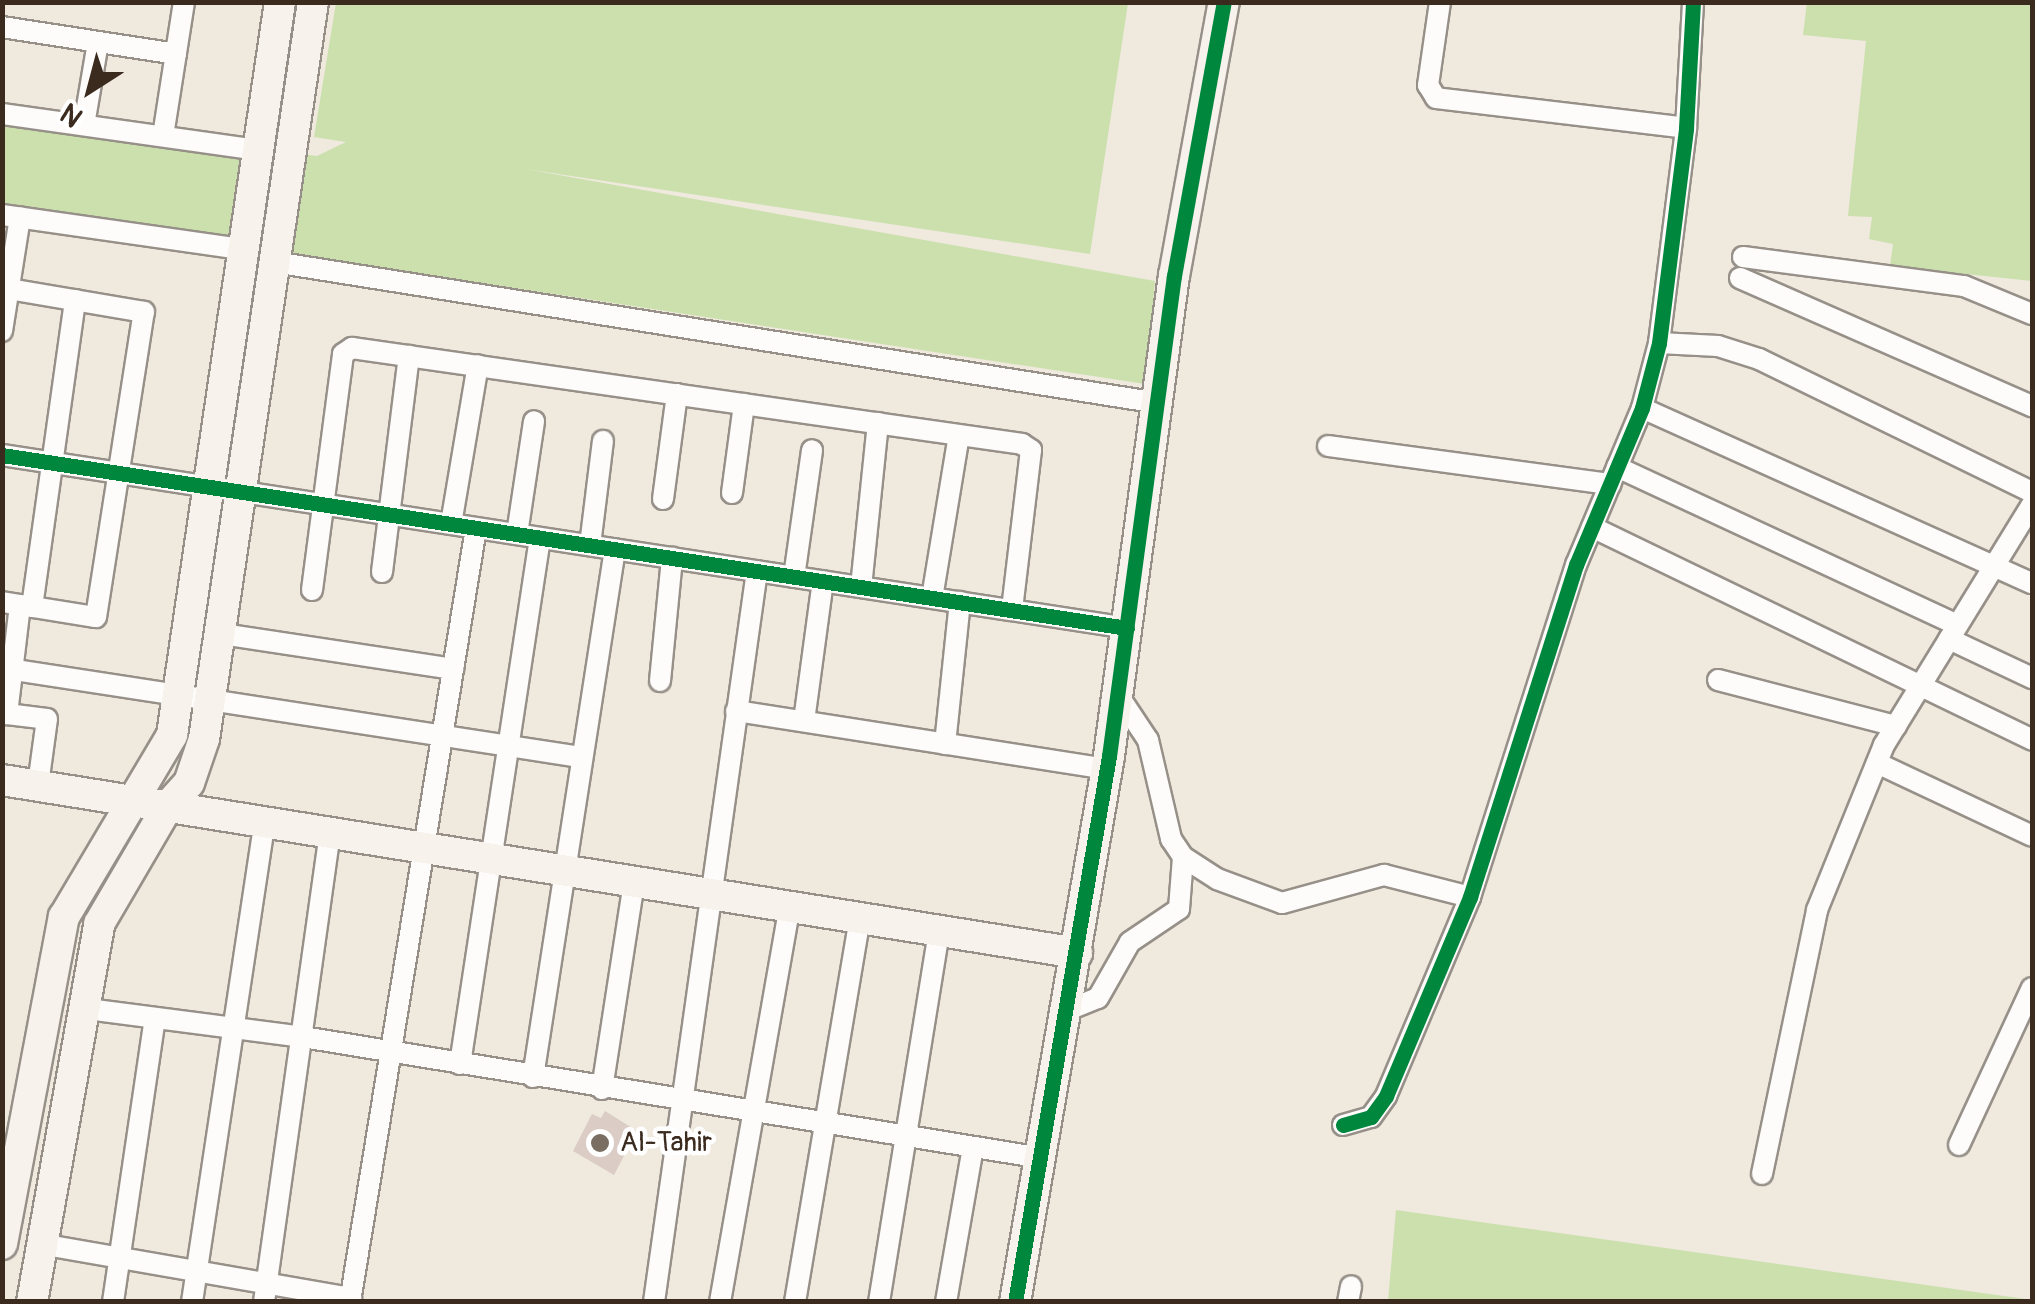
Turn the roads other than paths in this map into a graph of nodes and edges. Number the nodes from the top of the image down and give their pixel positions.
1 (184, 2) edge
2 (280, 2) edge
3 (314, 2) edge
4 (1224, 2) edge
5 (1440, 2) edge
6 (1692, 2) edge
7 (2, 27) edge
8 (98, 42) junction
9 (176, 54) junction
10 (2, 114) edge
11 (84, 125) junction
12 (1686, 128) junction
13 (163, 136) junction
14 (259, 150) junction
15 (11, 216) edge
16 (242, 249) junction
17 (274, 262) junction
18 (9, 289) junction
19 (75, 300) junction
20 (2032, 314) edge
21 (2, 331) edge
22 (1659, 343) junction
23 (409, 356) junction
24 (478, 365) junction
25 (678, 394) junction
26 (744, 404) junction
27 (1158, 404) junction
28 (2032, 406) edge
29 (1642, 408) junction
30 (534, 421) dead end
31 (878, 423) junction
32 (958, 435) junction
33 (603, 441) dead end
34 (1328, 446) dead end
35 (812, 450) dead end
36 (2, 455) edge
37 (52, 463) junction
38 (118, 473) junction
39 (1614, 476) junction
40 (225, 489) junction
41 (2032, 492) edge
42 (732, 493) dead end
43 (663, 500) dead end
44 (318, 504) junction
45 (2032, 504) edge
46 (390, 515) junction
47 (451, 524) junction
48 (1592, 526) junction
49 (476, 528) junction
50 (517, 534) junction
51 (540, 538) junction
52 (590, 546) junction
53 (615, 549) junction
54 (672, 558) junction
55 (1994, 564) junction
56 (756, 571) junction
57 (382, 572) dead end
58 (794, 577) junction
59 (823, 581) junction
60 (2032, 583) edge
61 (861, 587) junction
62 (312, 590) dead end
63 (932, 598) junction
64 (960, 602) junction
65 (18, 605) edge
66 (1012, 610) junction
67 (1128, 628) junction
68 (1953, 632) junction
69 (222, 634) junction
70 (7, 669) edge
71 (453, 669) junction
72 (2032, 678) edge
73 (1718, 680) dead end
74 (660, 682) dead end
75 (1922, 683) junction
76 (180, 694) junction
77 (1118, 694) junction
78 (211, 699) junction
79 (736, 711) junction
80 (804, 722) junction
81 (1896, 726) junction
82 (442, 735) junction
83 (2032, 740) edge
84 (946, 744) junction
85 (506, 745) junction
86 (580, 756) junction
87 (1877, 764) junction
88 (1107, 769) junction
89 (2, 780) edge
90 (38, 786) junction
91 (131, 800) junction
92 (168, 806) junction
93 (265, 822) junction
94 (330, 832) junction
95 (2032, 836) edge
96 (424, 848) junction
97 (1183, 857) junction
98 (488, 858) junction
99 (561, 870) junction
100 (634, 882) junction
101 (708, 894) junction
102 (1470, 897) junction
103 (790, 907) junction
104 (860, 918) junction
105 (940, 931) junction
106 (1078, 953) junction
107 (2032, 988) edge
108 (80, 1008) junction
109 (1068, 1010) junction
110 (156, 1018) junction
111 (234, 1028) junction
112 (303, 1037) junction
113 (392, 1052) junction
114 (460, 1064) junction
115 (533, 1077) junction
116 (602, 1090) junction
117 (684, 1104) junction
118 (753, 1115) junction
119 (824, 1125) junction
120 (1344, 1125) dead end
121 (906, 1138) junction
122 (1959, 1144) dead end
123 (974, 1148) junction
124 (9, 1155) edge
125 (1042, 1158) junction
126 (1762, 1174) dead end
127 (2, 1244) edge
128 (40, 1244) junction
129 (120, 1258) junction
130 (197, 1271) junction
131 (266, 1292) edge
132 (350, 1300) edge
133 (32, 1302) edge
134 (113, 1302) edge
135 (192, 1302) edge
136 (654, 1302) edge
137 (720, 1302) edge
138 (795, 1302) edge
139 (879, 1302) edge
140 (946, 1302) edge
141 (1015, 1302) edge

1 - 9 street
2 - 14 main road
3 - 17 main road
4 - 27 main road
5 - 12 street
6 - 12 street
7 - 8 street
8 - 9 street
8 - 11 street
9 - 13 street
10 - 11 street
11 - 13 street
12 - 22 street
13 - 14 street
14 - 16 main road
15 - 16 street
15 - 18 street
16 - 40 main road
17 - 27 street
17 - 40 main road
18 - 19 street
18 - 21 street
19 - 37 street
19 - 38 street
20 - 28 street
22 - 29 street
22 - 41 street
23 - 24 street
23 - 44 street
23 - 46 street
24 - 25 street
24 - 47 street
25 - 26 street
25 - 43 street
26 - 31 street
26 - 42 street
27 - 67 main road
29 - 39 street
29 - 55 street
30 - 50 street
31 - 32 street
31 - 61 street
32 - 63 street
32 - 66 street
33 - 52 street
34 - 39 street
35 - 58 street
36 - 37 street
37 - 38 street
37 - 65 street
38 - 40 street
38 - 65 street
39 - 48 street
39 - 68 street
40 - 44 street
40 - 69 main road
40 - 76 main road
44 - 46 street
44 - 62 street
45 - 55 street
46 - 47 street
46 - 57 street
47 - 49 street
48 - 75 street
48 - 102 street
49 - 50 street
49 - 71 street
50 - 51 street
51 - 52 street
51 - 85 street
52 - 53 street
53 - 54 street
53 - 86 street
54 - 56 street
54 - 74 street
55 - 60 street
55 - 68 street
56 - 58 street
56 - 79 street
58 - 59 street
59 - 61 street
59 - 80 street
61 - 63 street
63 - 64 street
64 - 66 street
64 - 84 street
65 - 70 street
66 - 67 street
67 - 77 main road
68 - 72 street
68 - 75 street
69 - 71 street
69 - 78 main road
70 - 76 street
70 - 90 street
71 - 82 street
73 - 81 street
75 - 81 street
75 - 83 street
76 - 78 street
76 - 91 main road
77 - 88 main road
77 - 97 street
78 - 82 street
78 - 92 main road
79 - 80 street
79 - 101 street
80 - 84 street
81 - 87 street
82 - 85 street
82 - 96 street
84 - 88 street
85 - 86 street
85 - 98 street
86 - 99 street
87 - 95 street
87 - 126 street
88 - 106 main road
89 - 90 main road
90 - 91 main road
91 - 92 main road
91 - 124 main road
92 - 93 main road
92 - 108 main road
93 - 94 main road
93 - 111 street
94 - 96 main road
94 - 112 street
96 - 98 main road
96 - 113 street
97 - 102 street
97 - 109 street
98 - 99 main road
98 - 114 street
99 - 100 main road
99 - 115 street
100 - 101 main road
100 - 116 street
101 - 103 main road
101 - 117 street
102 - 120 street
103 - 104 main road
103 - 118 street
104 - 105 main road
104 - 119 street
105 - 106 main road
105 - 121 street
106 - 109 main road
107 - 122 street
108 - 110 street
108 - 128 main road
109 - 125 main road
110 - 111 street
110 - 129 street
111 - 112 street
111 - 130 street
112 - 113 street
112 - 131 street
113 - 114 street
113 - 132 street
114 - 115 street
115 - 116 street
116 - 117 street
117 - 118 street
117 - 136 street
118 - 119 street
118 - 137 street
119 - 121 street
119 - 138 street
121 - 123 street
121 - 139 street
123 - 125 street
123 - 140 street
124 - 127 main road
125 - 141 main road
128 - 129 street
128 - 133 main road
129 - 130 street
129 - 134 street
130 - 131 street
130 - 135 street
131 - 132 street

